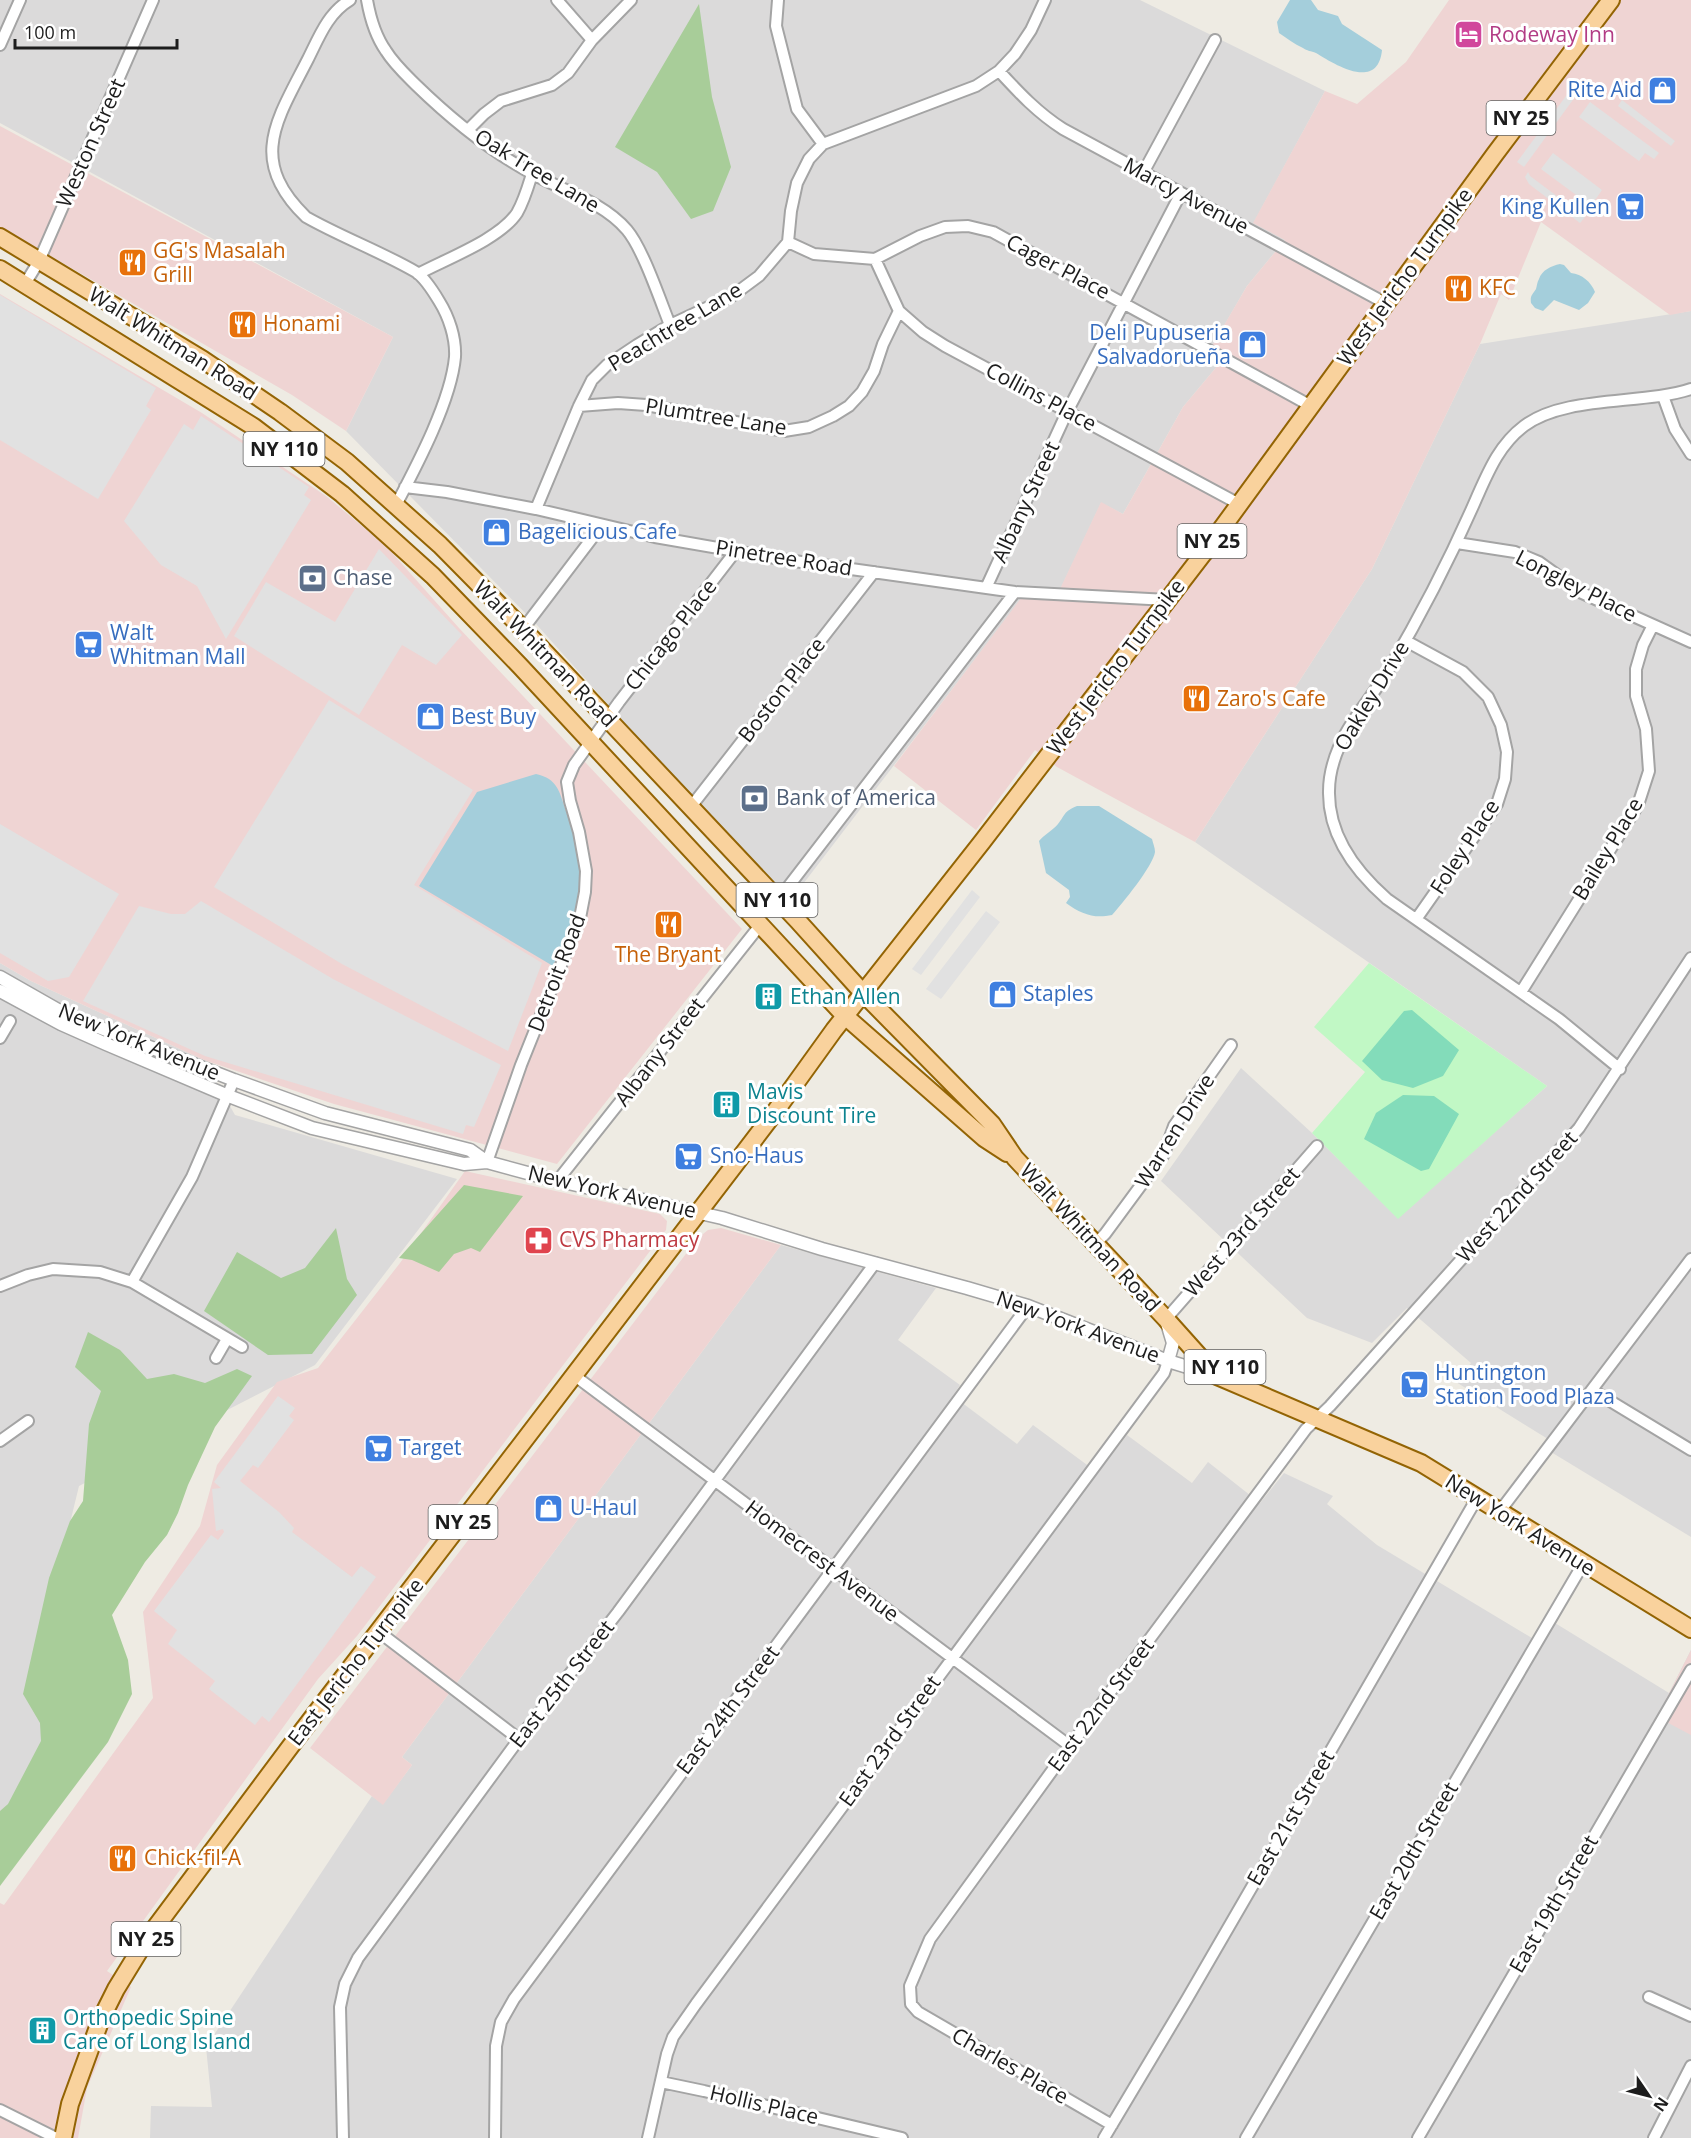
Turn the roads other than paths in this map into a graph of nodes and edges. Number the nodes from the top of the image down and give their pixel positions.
1 (20, 0) edge
2 (153, 0) edge
3 (350, 0) edge
4 (367, 0) edge
5 (557, 0) edge
6 (631, 0) edge
7 (778, 0) edge
8 (1045, 0) edge
9 (1611, 0) edge
10 (592, 40) junction
11 (1215, 40) dead end
12 (0, 45) edge
13 (999, 71) junction
14 (468, 130) junction
15 (823, 144) junction
16 (1143, 173) junction
17 (532, 174) junction
18 (1181, 193) junction
19 (0, 237) edge
20 (788, 242) junction
21 (874, 259) junction
22 (39, 261) junction
23 (0, 269) edge
24 (418, 273) junction
25 (25, 284) junction
26 (1124, 302) junction
27 (1385, 303) junction
28 (899, 311) junction
29 (670, 325) junction
30 (1691, 388) edge
31 (1663, 396) junction
32 (579, 406) junction
33 (1311, 406) junction
34 (1067, 412) junction
35 (1691, 454) edge
36 (306, 465) junction
37 (405, 487) junction
38 (1239, 504) junction
39 (396, 505) junction
40 (537, 509) junction
41 (602, 525) junction
42 (379, 527) junction
43 (1457, 543) junction
44 (440, 545) junction
45 (735, 552) junction
46 (874, 572) junction
47 (986, 588) junction
48 (1015, 592) junction
49 (1168, 600) junction
50 (1653, 625) junction
51 (522, 629) junction
52 (1406, 641) junction
53 (1691, 642) edge
54 (607, 719) junction
55 (591, 741) junction
56 (690, 808) junction
57 (778, 900) junction
58 (1417, 918) junction
59 (761, 924) junction
60 (1691, 957) edge
61 (0, 977) edge
62 (0, 991) edge
63 (1521, 992) junction
64 (863, 993) junction
65 (845, 1016) junction
66 (10, 1021) dead end
67 (0, 1038) edge
68 (1231, 1045) dead end
69 (1620, 1069) junction
70 (234, 1080) junction
71 (226, 1095) junction
72 (1317, 1146) dead end
73 (1015, 1158) junction
74 (487, 1162) junction
75 (558, 1180) junction
76 (699, 1213) junction
77 (1095, 1244) junction
78 (1691, 1258) edge
79 (875, 1263) junction
80 (132, 1282) junction
81 (0, 1286) edge
82 (1028, 1306) junction
83 (1166, 1318) junction
84 (227, 1339) junction
85 (242, 1347) dead end
86 (216, 1358) dead end
87 (1168, 1361) junction
88 (575, 1376) junction
89 (1217, 1376) junction
90 (1592, 1390) junction
91 (1291, 1406) junction
92 (1318, 1418) junction
93 (28, 1420) dead end
94 (0, 1441) edge
95 (1691, 1450) edge
96 (714, 1481) junction
97 (1477, 1498) junction
98 (1500, 1511) junction
99 (1583, 1564) junction
100 (832, 1570) junction
101 (1691, 1628) edge
102 (379, 1632) junction
103 (952, 1657) junction
104 (1691, 1670) edge
105 (519, 1739) junction
106 (1070, 1746) junction
107 (1650, 1997) dead end
108 (911, 2004) joint
109 (1691, 2016) edge
110 (1691, 2066) edge
111 (661, 2082) junction
112 (0, 2110) edge
113 (1112, 2125) junction
114 (56, 2138) edge
115 (63, 2138) edge
116 (343, 2138) edge
117 (495, 2138) edge
118 (648, 2138) edge
119 (902, 2138) edge
120 (1104, 2138) edge
121 (1246, 2138) edge
122 (1418, 2138) edge
123 (1654, 2138) edge

1 - 12 street
2 - 22 street, Weston Street
3 - 24 street
4 - 14 street, Oak Tree Lane
5 - 10 street
6 - 10 street
7 - 15 street
8 - 13 street
9 - 27 main road, West Jericho Turnpike / NY 25
10 - 14 street
11 - 16 street
13 - 15 street
13 - 16 street, Marcy Avenue
14 - 17 street, Oak Tree Lane
15 - 20 street
16 - 18 street, Marcy Avenue
17 - 24 street
17 - 29 street, Oak Tree Lane
18 - 26 street, Albany Street
18 - 27 street, Marcy Avenue
19 - 22 main road, Walt Whitman Road / NY 110
20 - 21 street
20 - 29 street, Peachtree Lane
21 - 26 street, Cager Place
21 - 28 street, Collins Place
22 - 25 street, Weston Street
22 - 39 main road, Walt Whitman Road / NY 110
23 - 25 main road, Walt Whitman Road / NY 110
24 - 37 street
25 - 36 main road, Walt Whitman Road / NY 110
26 - 33 street, Cager Place
26 - 34 street, Albany Street
27 - 33 main road, West Jericho Turnpike / NY 25
28 - 32 street, Plumtree Lane
28 - 34 street, Collins Place
29 - 32 street, Peachtree Lane
30 - 31 street, Oakley Drive
31 - 35 street
31 - 43 street, Oakley Drive
32 - 40 street, Peachtree Lane
33 - 38 main road, West Jericho Turnpike / NY 25
34 - 38 street, Collins Place
34 - 47 street, Albany Street
36 - 39 main road
36 - 42 main road, Walt Whitman Road / NY 110
37 - 39 street
37 - 40 street, Pinetree Road
38 - 49 main road, West Jericho Turnpike / NY 25
39 - 44 main road, Walt Whitman Road / NY 110
40 - 41 street, Pinetree Road
41 - 45 street, Pinetree Road
41 - 51 street
42 - 44 main road
42 - 55 main road, Walt Whitman Road / NY 110
43 - 50 street, Longley Place
43 - 52 street, Oakley Drive
44 - 51 main road, Walt Whitman Road / NY 110
45 - 46 street, Pinetree Road
45 - 54 street, Chicago Place
46 - 47 street, Pinetree Road
46 - 56 street, Boston Place
47 - 48 street, Pinetree Road
48 - 49 street, Pinetree Road
48 - 57 street, Albany Street
49 - 64 main road, West Jericho Turnpike / NY 25
50 - 53 street, Longley Place
50 - 63 street, Bailey Place
51 - 54 main road, Walt Whitman Road / NY 110
52 - 58 street, Oakley Drive
52 - 58 street, Foley Place
54 - 55 street, Detroit Road
54 - 56 main road, Walt Whitman Road / NY 110
55 - 59 main road, Walt Whitman Road / NY 110
55 - 74 street, Detroit Road
56 - 57 main road, Walt Whitman Road / NY 110
57 - 64 main road, Walt Whitman Road / NY 110
58 - 63 street, Oakley Drive
59 - 65 main road, Walt Whitman Road / NY 110
59 - 75 street, Albany Street
60 - 69 street, West 22nd Street
61 - 70 street, New York Avenue
62 - 71 street, New York Avenue
63 - 69 street, Oakley Drive
64 - 65 main road, West Jericho Turnpike / NY 25
64 - 73 main road, Walt Whitman Road / NY 110
65 - 73 main road, Walt Whitman Road / NY 110
65 - 76 main road, West Jericho Turnpike / NY 25
66 - 67 street
68 - 77 street, Warren Drive
69 - 92 street, West 22nd Street
70 - 71 street
70 - 74 street, New York Avenue
71 - 74 street, New York Avenue
71 - 80 street
72 - 83 street, West 23rd Street
73 - 77 main road, Walt Whitman Road / NY 110
74 - 75 street, New York Avenue
75 - 76 street, New York Avenue
76 - 79 street, New York Avenue
76 - 88 main road, East Jericho Turnpike / NY 25
77 - 83 main road, Walt Whitman Road / NY 110
78 - 90 street
79 - 82 street, New York Avenue
79 - 96 street, East 25th Street
80 - 81 street
80 - 84 street
82 - 87 street, New York Avenue
82 - 100 street, East 24th Street
83 - 87 street
83 - 89 main road, Walt Whitman Road / NY 110
83 - 91 main road, Walt Whitman Road / NY 110
84 - 85 street
84 - 86 street
87 - 89 street, New York Avenue
87 - 103 street, East 23rd Street
88 - 96 street, Homecrest Avenue
88 - 102 main road, East Jericho Turnpike / NY 25
89 - 91 main road, New York Avenue / NY 110
90 - 95 street
90 - 98 street
91 - 92 main road, New York Avenue / NY 110
92 - 97 main road, New York Avenue / NY 110
92 - 106 street, East 22nd Street
93 - 94 street
96 - 100 street, Homecrest Avenue
96 - 105 street, East 25th Street
97 - 98 main road, New York Avenue / NY 110
97 - 113 street, East 21st Street
98 - 99 main road, New York Avenue / NY 110
99 - 101 main road, New York Avenue / NY 110
99 - 121 street, East 20th Street
100 - 103 street, Homecrest Avenue
100 - 117 street, East 24th Street
102 - 105 street
102 - 115 main road, East Jericho Turnpike / NY 25
103 - 106 street, Homecrest Avenue
103 - 111 street, East 23rd Street
104 - 122 street, East 19th Street
105 - 116 street, East 25th Street
106 - 108 street, East 22nd Street
107 - 109 street
108 - 113 street, Charles Place
110 - 123 street
111 - 118 street, East 23rd Street
111 - 119 street, Hollis Place
112 - 114 street
113 - 120 street, East 21st Street

